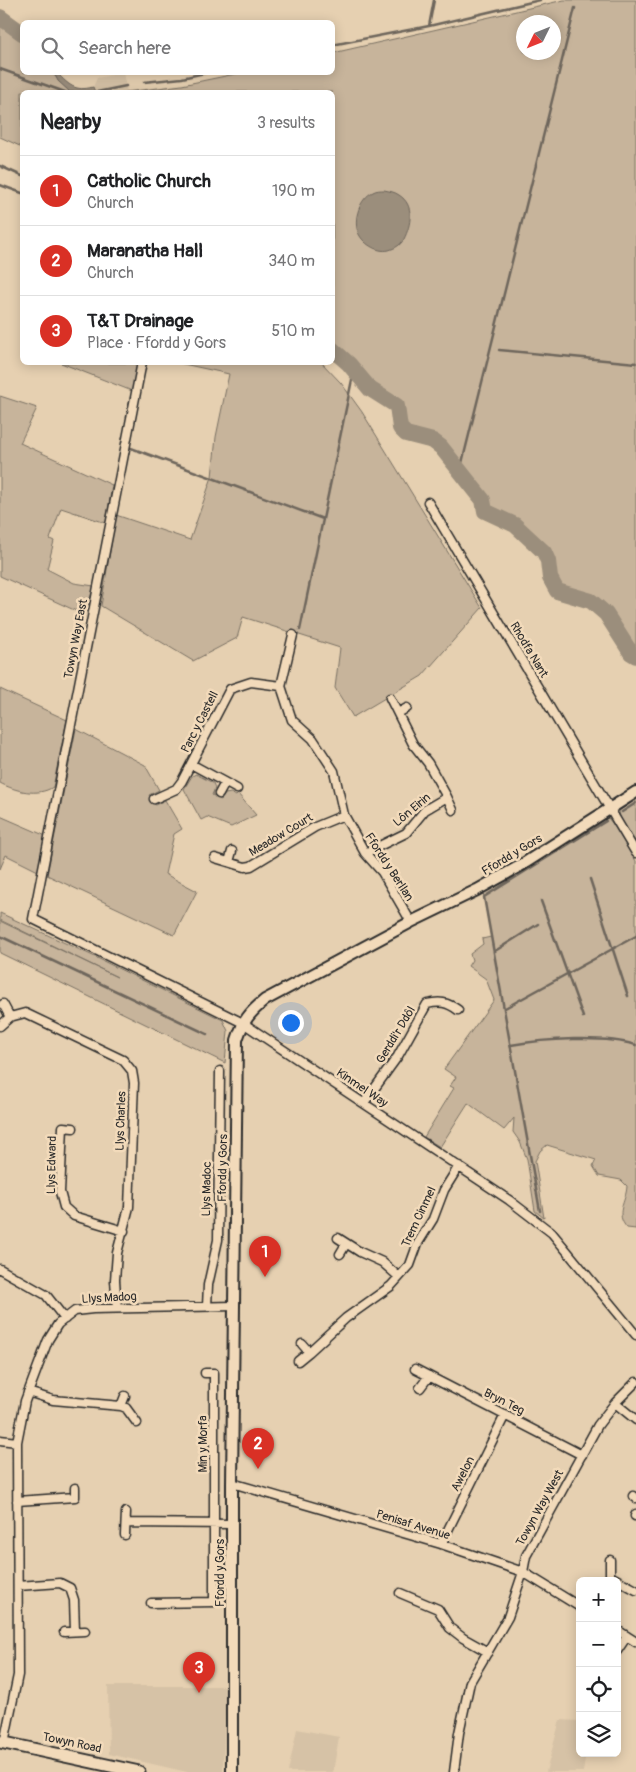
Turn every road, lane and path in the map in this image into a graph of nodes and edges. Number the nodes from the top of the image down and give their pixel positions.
1 (141, 365) edge
2 (428, 502) dead end
3 (293, 635) dead end
4 (280, 686) junction
5 (390, 698) dead end
6 (407, 708) dead end
7 (398, 713) junction
8 (191, 764) junction
9 (225, 783) junction
10 (237, 789) dead end
11 (636, 792) edge
12 (219, 794) dead end
13 (447, 797) junction
14 (154, 799) dead end
15 (610, 808) junction
16 (453, 810) dead end
17 (344, 816) junction
18 (232, 851) dead end
19 (365, 853) junction
20 (636, 853) edge
21 (215, 858) dead end
22 (229, 862) junction
23 (33, 919) joint
24 (412, 922) junction
25 (3, 1004) dead end
26 (458, 1010) dead end
27 (10, 1017) junction
28 (243, 1022) junction
29 (0, 1026) edge
30 (220, 1072) dead end
31 (364, 1103) junction
32 (73, 1128) dead end
33 (459, 1166) junction
34 (124, 1231) junction
35 (338, 1238) dead end
36 (346, 1244) junction
37 (340, 1254) dead end
38 (0, 1269) edge
39 (399, 1278) junction
40 (207, 1306) junction
41 (234, 1306) junction
42 (117, 1308) junction
43 (65, 1319) junction
44 (636, 1335) edge
45 (302, 1344) dead end
46 (309, 1352) junction
47 (298, 1361) dead end
48 (415, 1369) dead end
49 (205, 1373) dead end
50 (429, 1376) junction
51 (636, 1382) edge
52 (420, 1388) dead end
53 (28, 1392) junction
54 (125, 1396) dead end
55 (615, 1403) junction
56 (121, 1406) junction
57 (506, 1415) junction
58 (636, 1420) edge
59 (137, 1423) dead end
60 (0, 1440) edge
61 (17, 1442) junction
62 (582, 1455) junction
63 (232, 1483) junction
64 (75, 1488) dead end
65 (17, 1501) junction
66 (126, 1512) dead end
67 (126, 1523) junction
68 (214, 1524) junction
69 (232, 1524) junction
70 (125, 1535) dead end
71 (441, 1544) junction
72 (610, 1560) dead end
73 (523, 1572) junction
74 (608, 1577) edge
75 (621, 1581) edge
76 (18, 1586) junction
77 (636, 1590) edge
78 (400, 1593) dead end
79 (151, 1603) dead end
80 (576, 1605) edge
81 (85, 1631) dead end
82 (64, 1632) dead end
83 (74, 1632) junction
84 (621, 1632) edge
85 (628, 1636) junction
86 (636, 1642) edge
87 (621, 1646) edge
88 (488, 1652) junction
89 (2, 1742) edge
90 (138, 1772) edge
91 (232, 1772) edge
92 (454, 1772) edge

1 - 23 street, Towyn Way East
2 - 15 street, Rhodfa Nant
3 - 4 street
4 - 8 street, Parc y Castell
4 - 17 street, Ffordd y Berllan
5 - 7 street, Lôn Eirin
6 - 7 street
7 - 13 street, Lôn Eirin
8 - 9 street
8 - 14 street, Parc y Castell
9 - 10 street
9 - 12 street
11 - 15 street, Ffordd y Gors
13 - 16 street, Lôn Eirin
13 - 19 street, Lôn Eirin
15 - 20 street
15 - 24 street, Ffordd y Gors
17 - 19 street, Ffordd y Berllan
17 - 22 street, Meadow Court
18 - 22 street, Meadow Court
19 - 24 street, Ffordd y Berllan
21 - 22 street, Meadow Court
23 - 28 street, Kinmel Way
24 - 28 street, Ffordd y Gors
25 - 27 street
26 - 31 street, Gerddi'r Ddôl
27 - 29 street
27 - 34 street, Llys Charles
28 - 31 street, Kinmel Way
28 - 41 street, Ffordd y Gors
30 - 40 street, Llys Madoc
31 - 33 street, Kinmel Way
32 - 34 street, Llys Edward
33 - 39 street, Trem Cinmel
33 - 44 street, Kinmel Way
34 - 42 street, Llys Charles
35 - 36 street
36 - 37 street
36 - 39 street
38 - 43 street
39 - 46 street, Trem Cinmel
40 - 41 street, Llys Madog
40 - 42 street, Llys Madog
41 - 63 street, Ffordd y Gors
42 - 43 street, Llys Madog
43 - 53 street, Llys Madog
45 - 46 street
46 - 47 street, Trem Cinmel
48 - 50 street, Bryn Teg
49 - 68 street, Min y Morfa
50 - 52 street
50 - 57 street, Bryn Teg
51 - 55 street, Towyn Way West
53 - 56 street
53 - 61 street, Llys Madog
54 - 56 street
55 - 58 street
55 - 62 street, Towyn Way West
56 - 59 street
57 - 62 street, Bryn Teg
57 - 71 street, Awelon
60 - 61 street
61 - 65 street, Llys Madog
62 - 73 street, Towyn Way West
63 - 69 street, Ffordd y Gors
63 - 71 street, Penisaf Avenue
64 - 65 street
65 - 76 street, Llys Madog
66 - 67 street
67 - 68 street
67 - 70 street
68 - 69 street
68 - 79 street, Min y Morfa
69 - 91 street, Ffordd y Gors
71 - 73 street, Penisaf Avenue
72 - 74 street
73 - 80 street, Penisaf Avenue
73 - 88 street, Towyn Way West
75 - 77 street
76 - 83 street
76 - 89 street, Llys Madog
78 - 88 street
81 - 83 street
82 - 83 street
84 - 85 street
85 - 86 street
85 - 87 street
88 - 92 street, Towyn Way West
89 - 90 main road, Towyn Road

